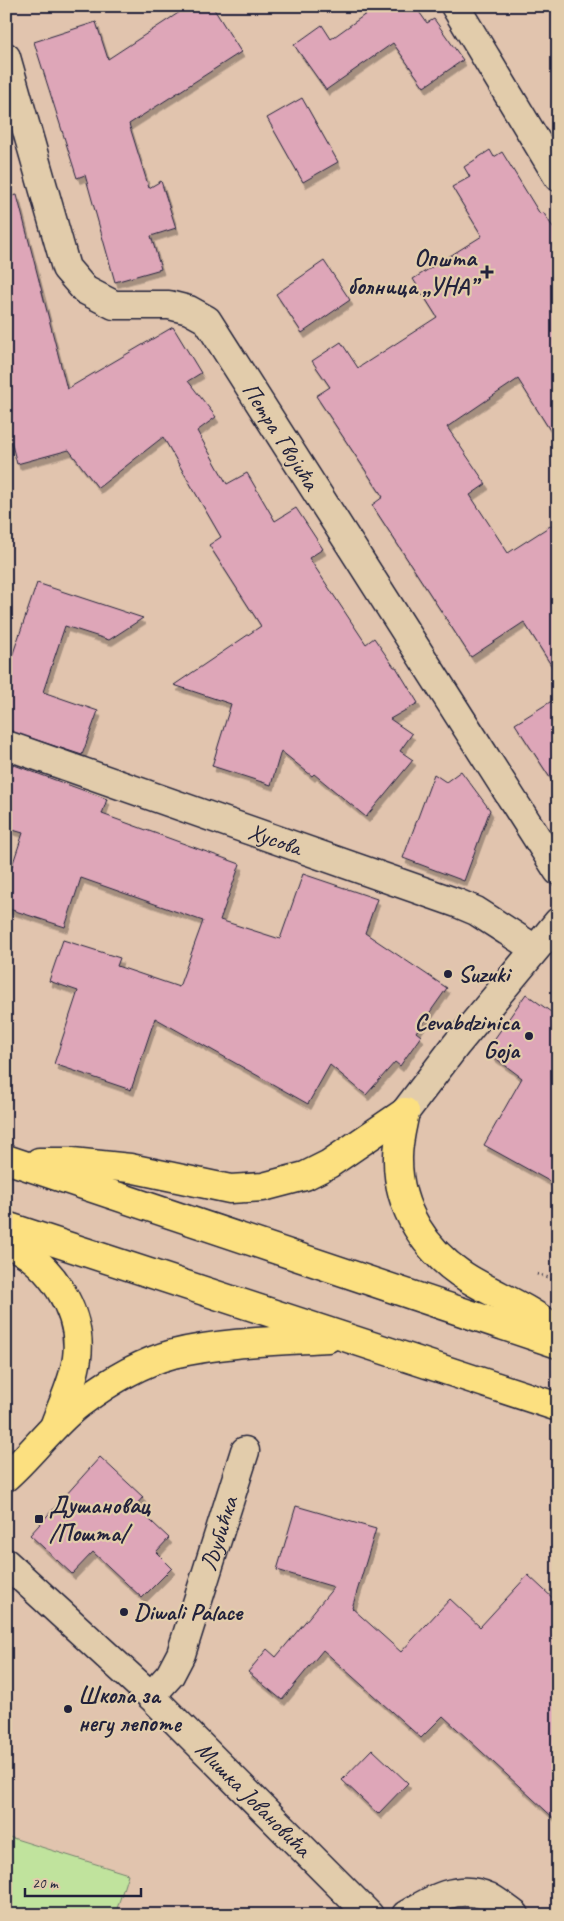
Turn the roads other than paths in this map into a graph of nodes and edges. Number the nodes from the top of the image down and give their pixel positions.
1 (455, 6) edge
2 (6, 57) edge
3 (558, 177) edge
4 (6, 745) edge
5 (558, 871) edge
6 (558, 922) edge
7 (535, 949) junction
8 (405, 1112) junction
9 (12, 1161) edge
10 (6, 1226) edge
11 (6, 1243) edge
12 (558, 1332) edge
13 (342, 1337) junction
14 (558, 1344) edge
15 (558, 1407) edge
16 (53, 1428) junction
17 (245, 1451) dead end
18 (6, 1476) edge
19 (6, 1563) edge
20 (151, 1696) junction
21 (369, 1915) edge
22 (406, 1915) edge
23 (515, 1915) edge

1 - 3 street
2 - 5 street, Петра Гвојића
4 - 7 street, Хусова
6 - 7 street
7 - 8 street
8 - 9 highway
8 - 12 highway
9 - 14 highway
10 - 13 highway
11 - 16 highway
13 - 15 highway
13 - 16 highway
16 - 18 highway
17 - 20 street, Љубићка
19 - 20 street, Мишка Јовановића
20 - 21 street, Мишка Јовановића
22 - 23 street

